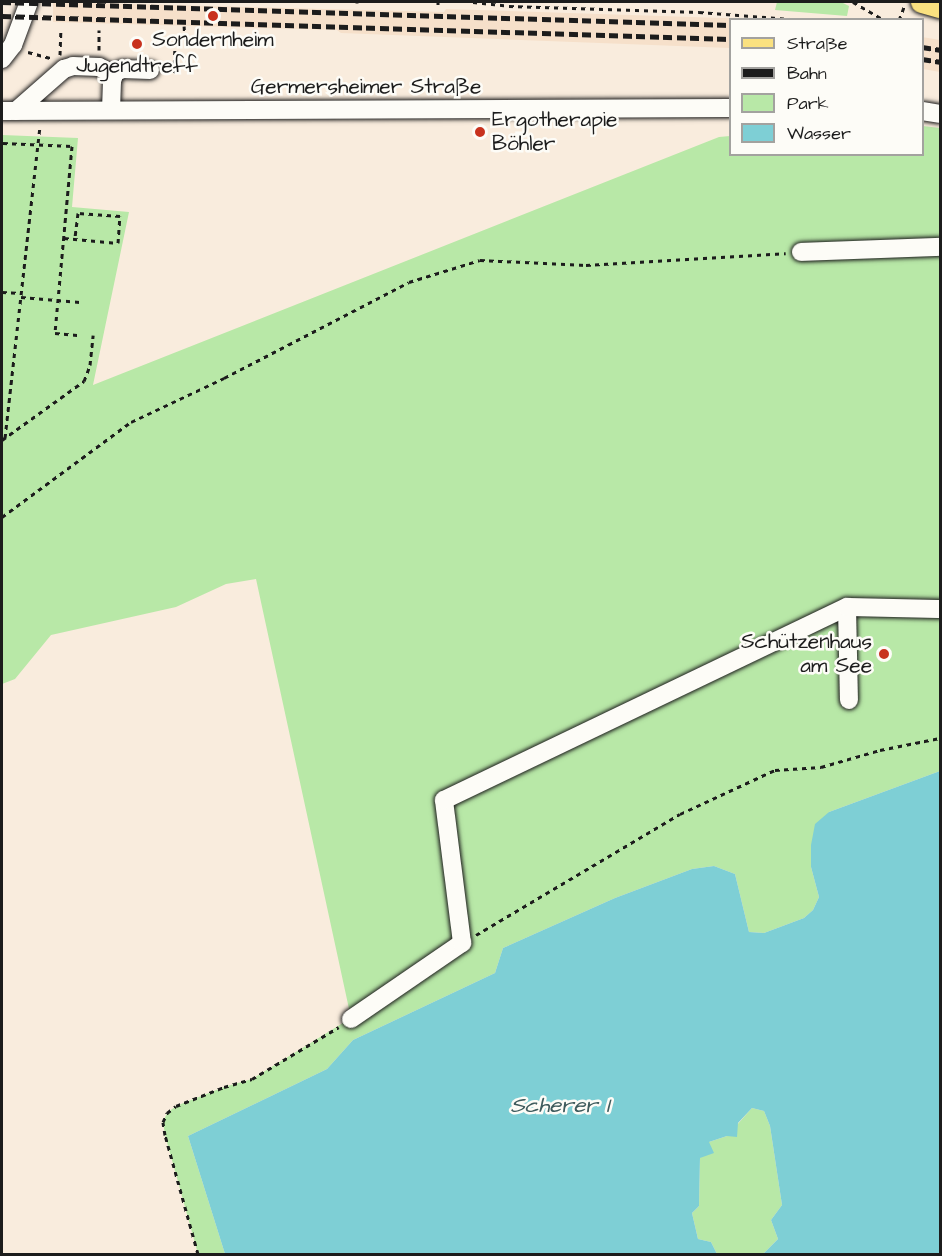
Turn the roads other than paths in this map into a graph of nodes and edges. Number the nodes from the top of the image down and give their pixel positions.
1 (29, 2) edge
2 (922, 2) edge
3 (940, 7) edge
4 (2, 59) edge
5 (150, 69) dead end
6 (114, 75) junction
7 (729, 108) edge
8 (111, 110) junction
9 (9, 111) edge
10 (924, 111) edge
11 (940, 114) edge
12 (940, 247) edge
13 (801, 252) road end
14 (847, 608) junction
15 (940, 609) edge
16 (849, 700) dead end
17 (351, 1019) road end

1 - 4 street
2 - 3 main road
5 - 6 street
6 - 8 street
6 - 9 street
7 - 8 street, Germersheimer Straße
8 - 9 street, Germersheimer Straße
10 - 11 street
12 - 13 street
14 - 15 street
14 - 16 street
14 - 17 street

